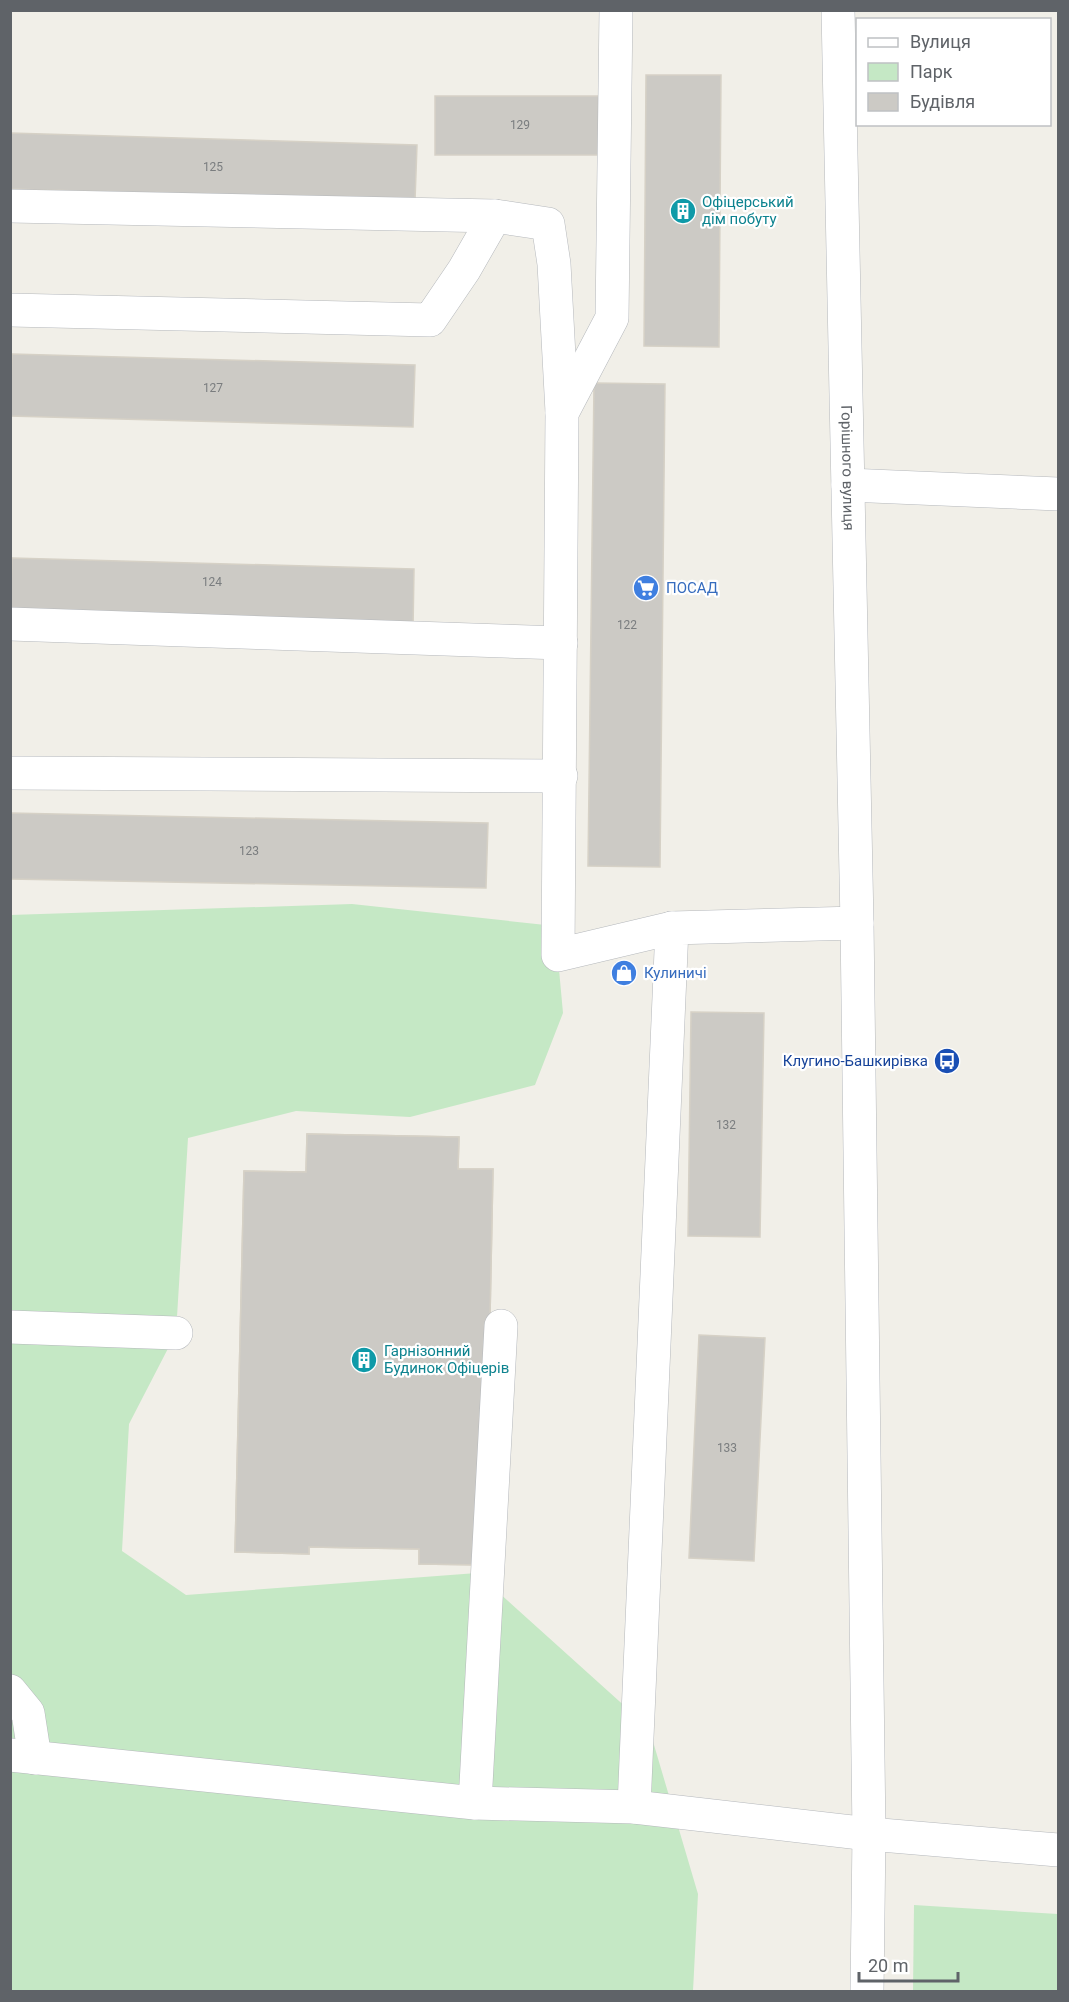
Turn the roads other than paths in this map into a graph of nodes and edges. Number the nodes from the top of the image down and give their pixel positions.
1 (616, 10) edge
2 (838, 10) edge
3 (10, 206) edge
4 (495, 216) junction
5 (10, 310) edge
6 (562, 413) junction
7 (848, 485) junction
8 (1059, 494) edge
9 (10, 624) edge
10 (561, 643) junction
11 (10, 772) edge
12 (561, 776) junction
13 (857, 923) junction
14 (672, 928) junction
15 (501, 1326) dead end
16 (10, 1327) edge
17 (176, 1333) dead end
18 (10, 1691) edge
19 (23, 1756) edge
20 (475, 1803) junction
21 (634, 1807) junction
22 (869, 1834) junction
23 (1059, 1850) edge
24 (867, 1992) edge

1 - 6 street
2 - 7 street, Горішного вулиця
3 - 4 street
4 - 5 street
4 - 6 street
6 - 10 street
7 - 8 street
7 - 13 street, Горішного вулиця
9 - 10 street
10 - 12 street
11 - 12 street
12 - 14 street
13 - 14 street
13 - 22 street, Горішного вулиця
14 - 21 street
15 - 20 street
16 - 17 street
18 - 19 street
19 - 20 street
20 - 21 street
21 - 22 street
22 - 23 street
22 - 24 street, Горішного вулиця

